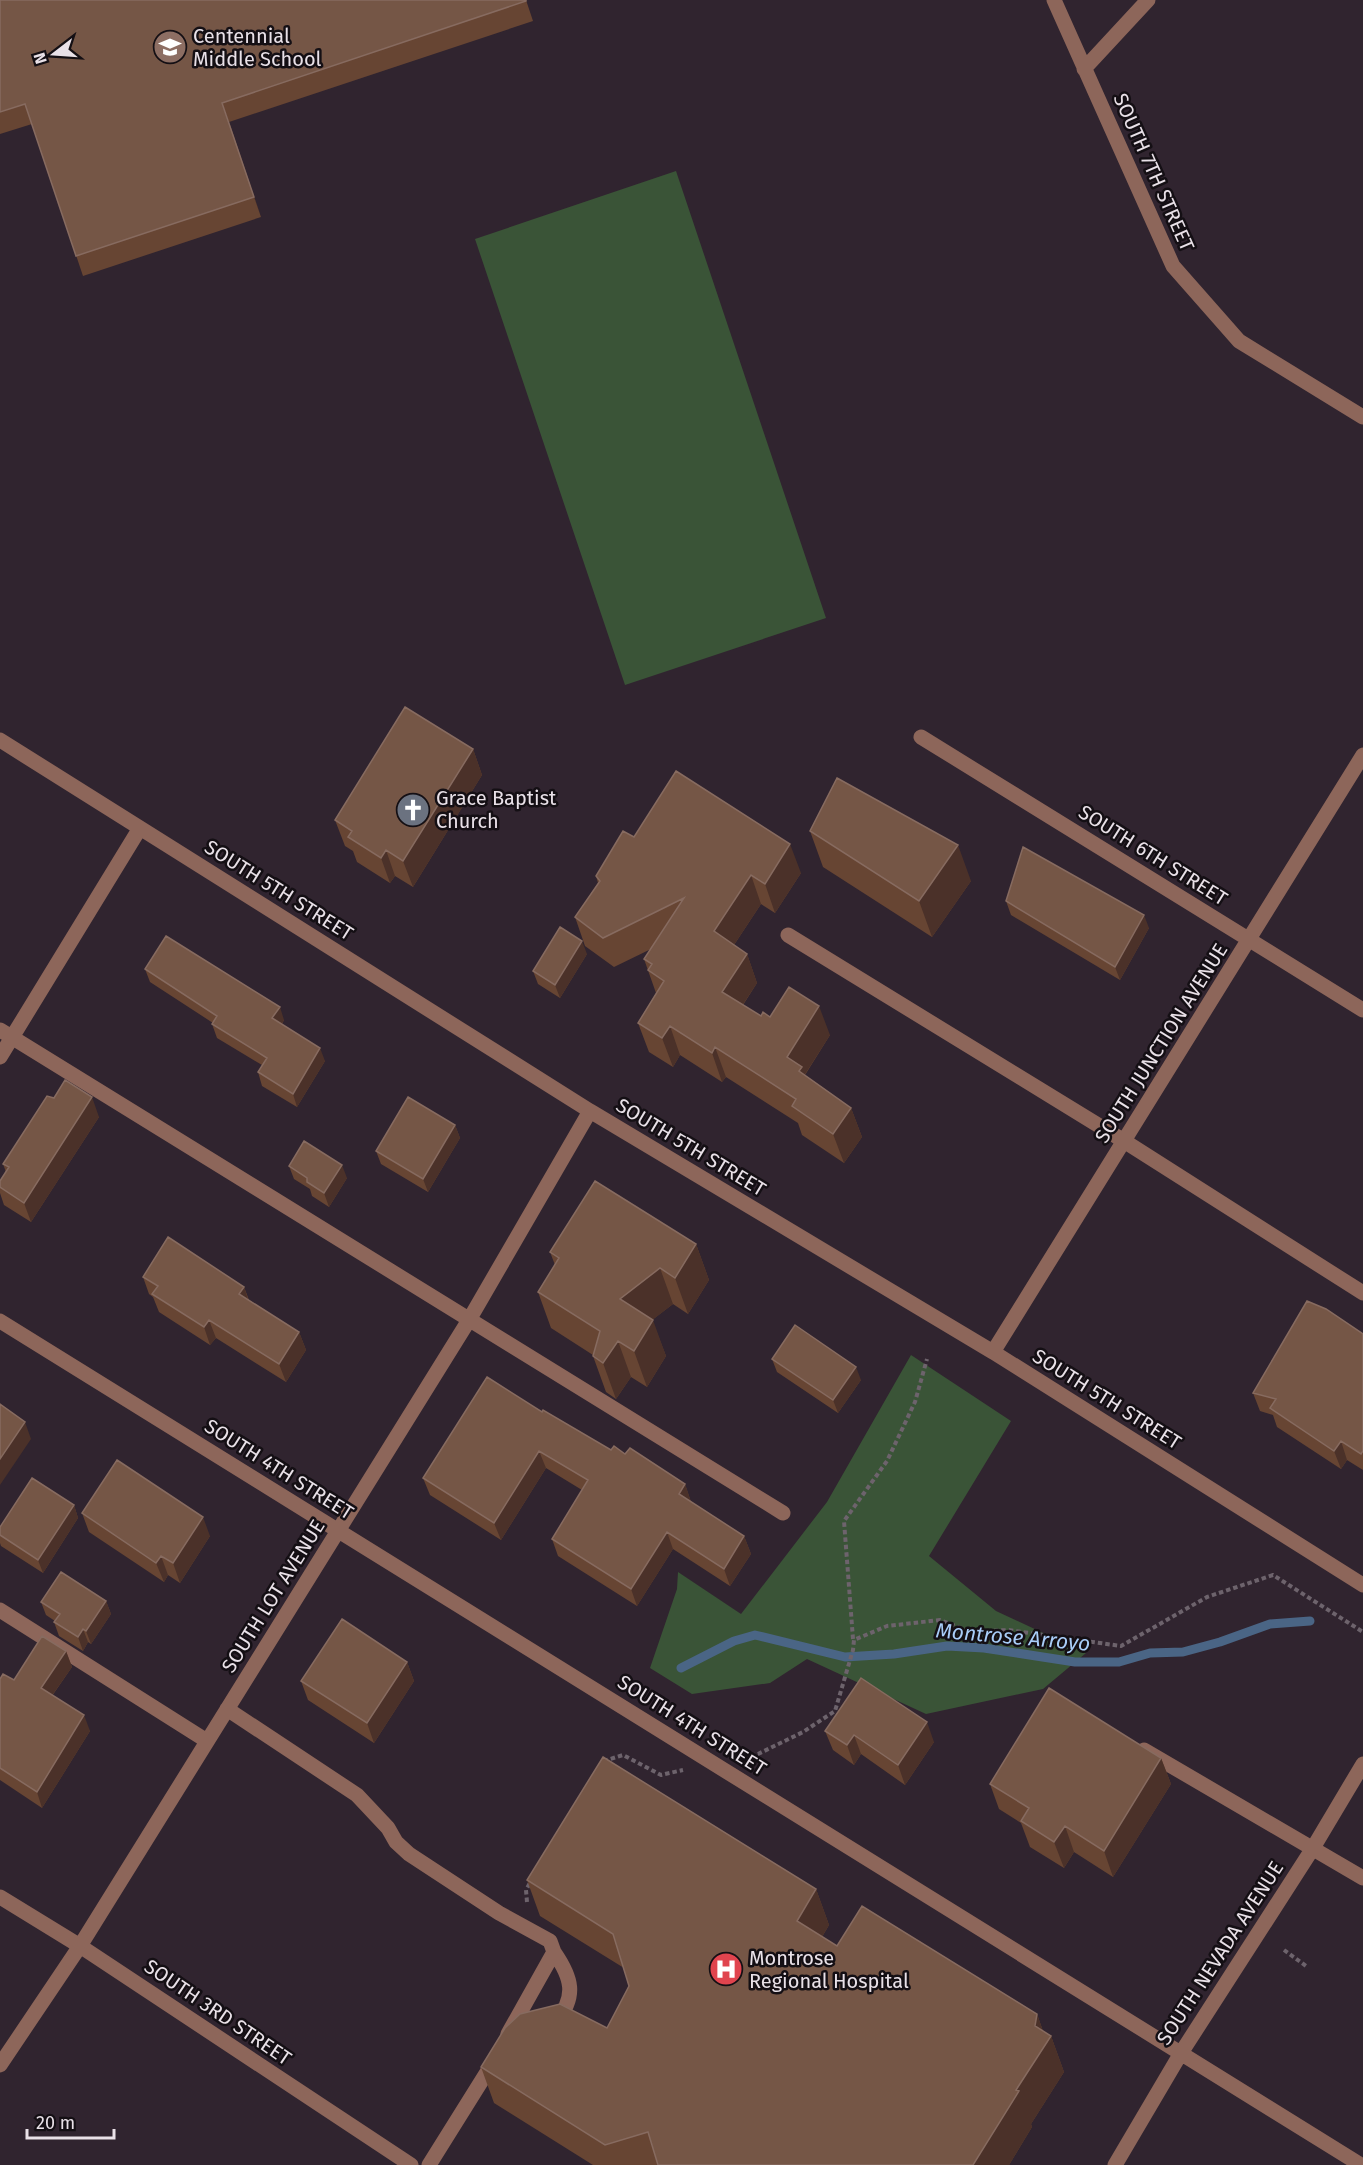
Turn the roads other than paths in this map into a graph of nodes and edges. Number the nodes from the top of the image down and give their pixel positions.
1 (1054, 0) edge
2 (1148, 0) edge
3 (1084, 69) junction
4 (1363, 417) edge
5 (921, 737) dead end
6 (0, 740) edge
7 (1363, 755) edge
8 (140, 828) junction
9 (788, 935) dead end
10 (1250, 940) junction
11 (1363, 1010) edge
12 (6, 1034) edge
13 (0, 1056) edge
14 (590, 1112) junction
15 (1124, 1141) junction
16 (1363, 1293) edge
17 (469, 1320) junction
18 (0, 1321) edge
19 (993, 1352) junction
20 (783, 1513) dead end
21 (338, 1531) junction
22 (1363, 1585) edge
23 (0, 1610) edge
24 (227, 1709) junction
25 (207, 1741) junction
26 (1130, 1742) edge
27 (1363, 1764) edge
28 (1312, 1848) junction
29 (1363, 1878) edge
30 (0, 1897) edge
31 (80, 1946) junction
32 (554, 1952) junction
33 (546, 2025) edge
34 (526, 2030) edge
35 (509, 2033) junction
36 (1181, 2053) junction
37 (0, 2065) edge
38 (411, 2165) edge
39 (429, 2165) edge
40 (1115, 2165) edge
41 (1361, 2165) edge

1 - 3 street, SOUTH 7TH STREET
2 - 3 street
3 - 4 street, SOUTH 7TH STREET
5 - 10 street, SOUTH 6TH STREET
6 - 8 street, SOUTH 5TH STREET
7 - 10 street, SOUTH JUNCTION AVENUE
8 - 12 street
8 - 14 street, SOUTH 5TH STREET
9 - 15 street
10 - 11 street, SOUTH 6TH STREET
10 - 15 street, SOUTH JUNCTION AVENUE
12 - 13 street
12 - 17 street
14 - 17 street, SOUTH LOT AVENUE
14 - 19 street, SOUTH 5TH STREET
15 - 16 street
15 - 19 street, SOUTH JUNCTION AVENUE
17 - 20 street
17 - 21 street, SOUTH LOT AVENUE
18 - 21 street, SOUTH 4TH STREET
19 - 22 street, SOUTH 5TH STREET
21 - 24 street, SOUTH LOT AVENUE
21 - 36 street, SOUTH 4TH STREET
23 - 25 street
24 - 25 street, SOUTH LOT AVENUE
24 - 32 street
25 - 31 street, SOUTH LOT AVENUE
26 - 28 street
27 - 28 street, SOUTH NEVADA AVENUE
28 - 29 street
28 - 36 street, SOUTH NEVADA AVENUE
30 - 31 street, SOUTH 3RD STREET
31 - 37 street, SOUTH LOT AVENUE
31 - 38 street, SOUTH 3RD STREET
32 - 33 street
32 - 35 street
34 - 35 street
35 - 39 street
36 - 40 street, SOUTH NEVADA AVENUE
36 - 41 street, SOUTH 4TH STREET

